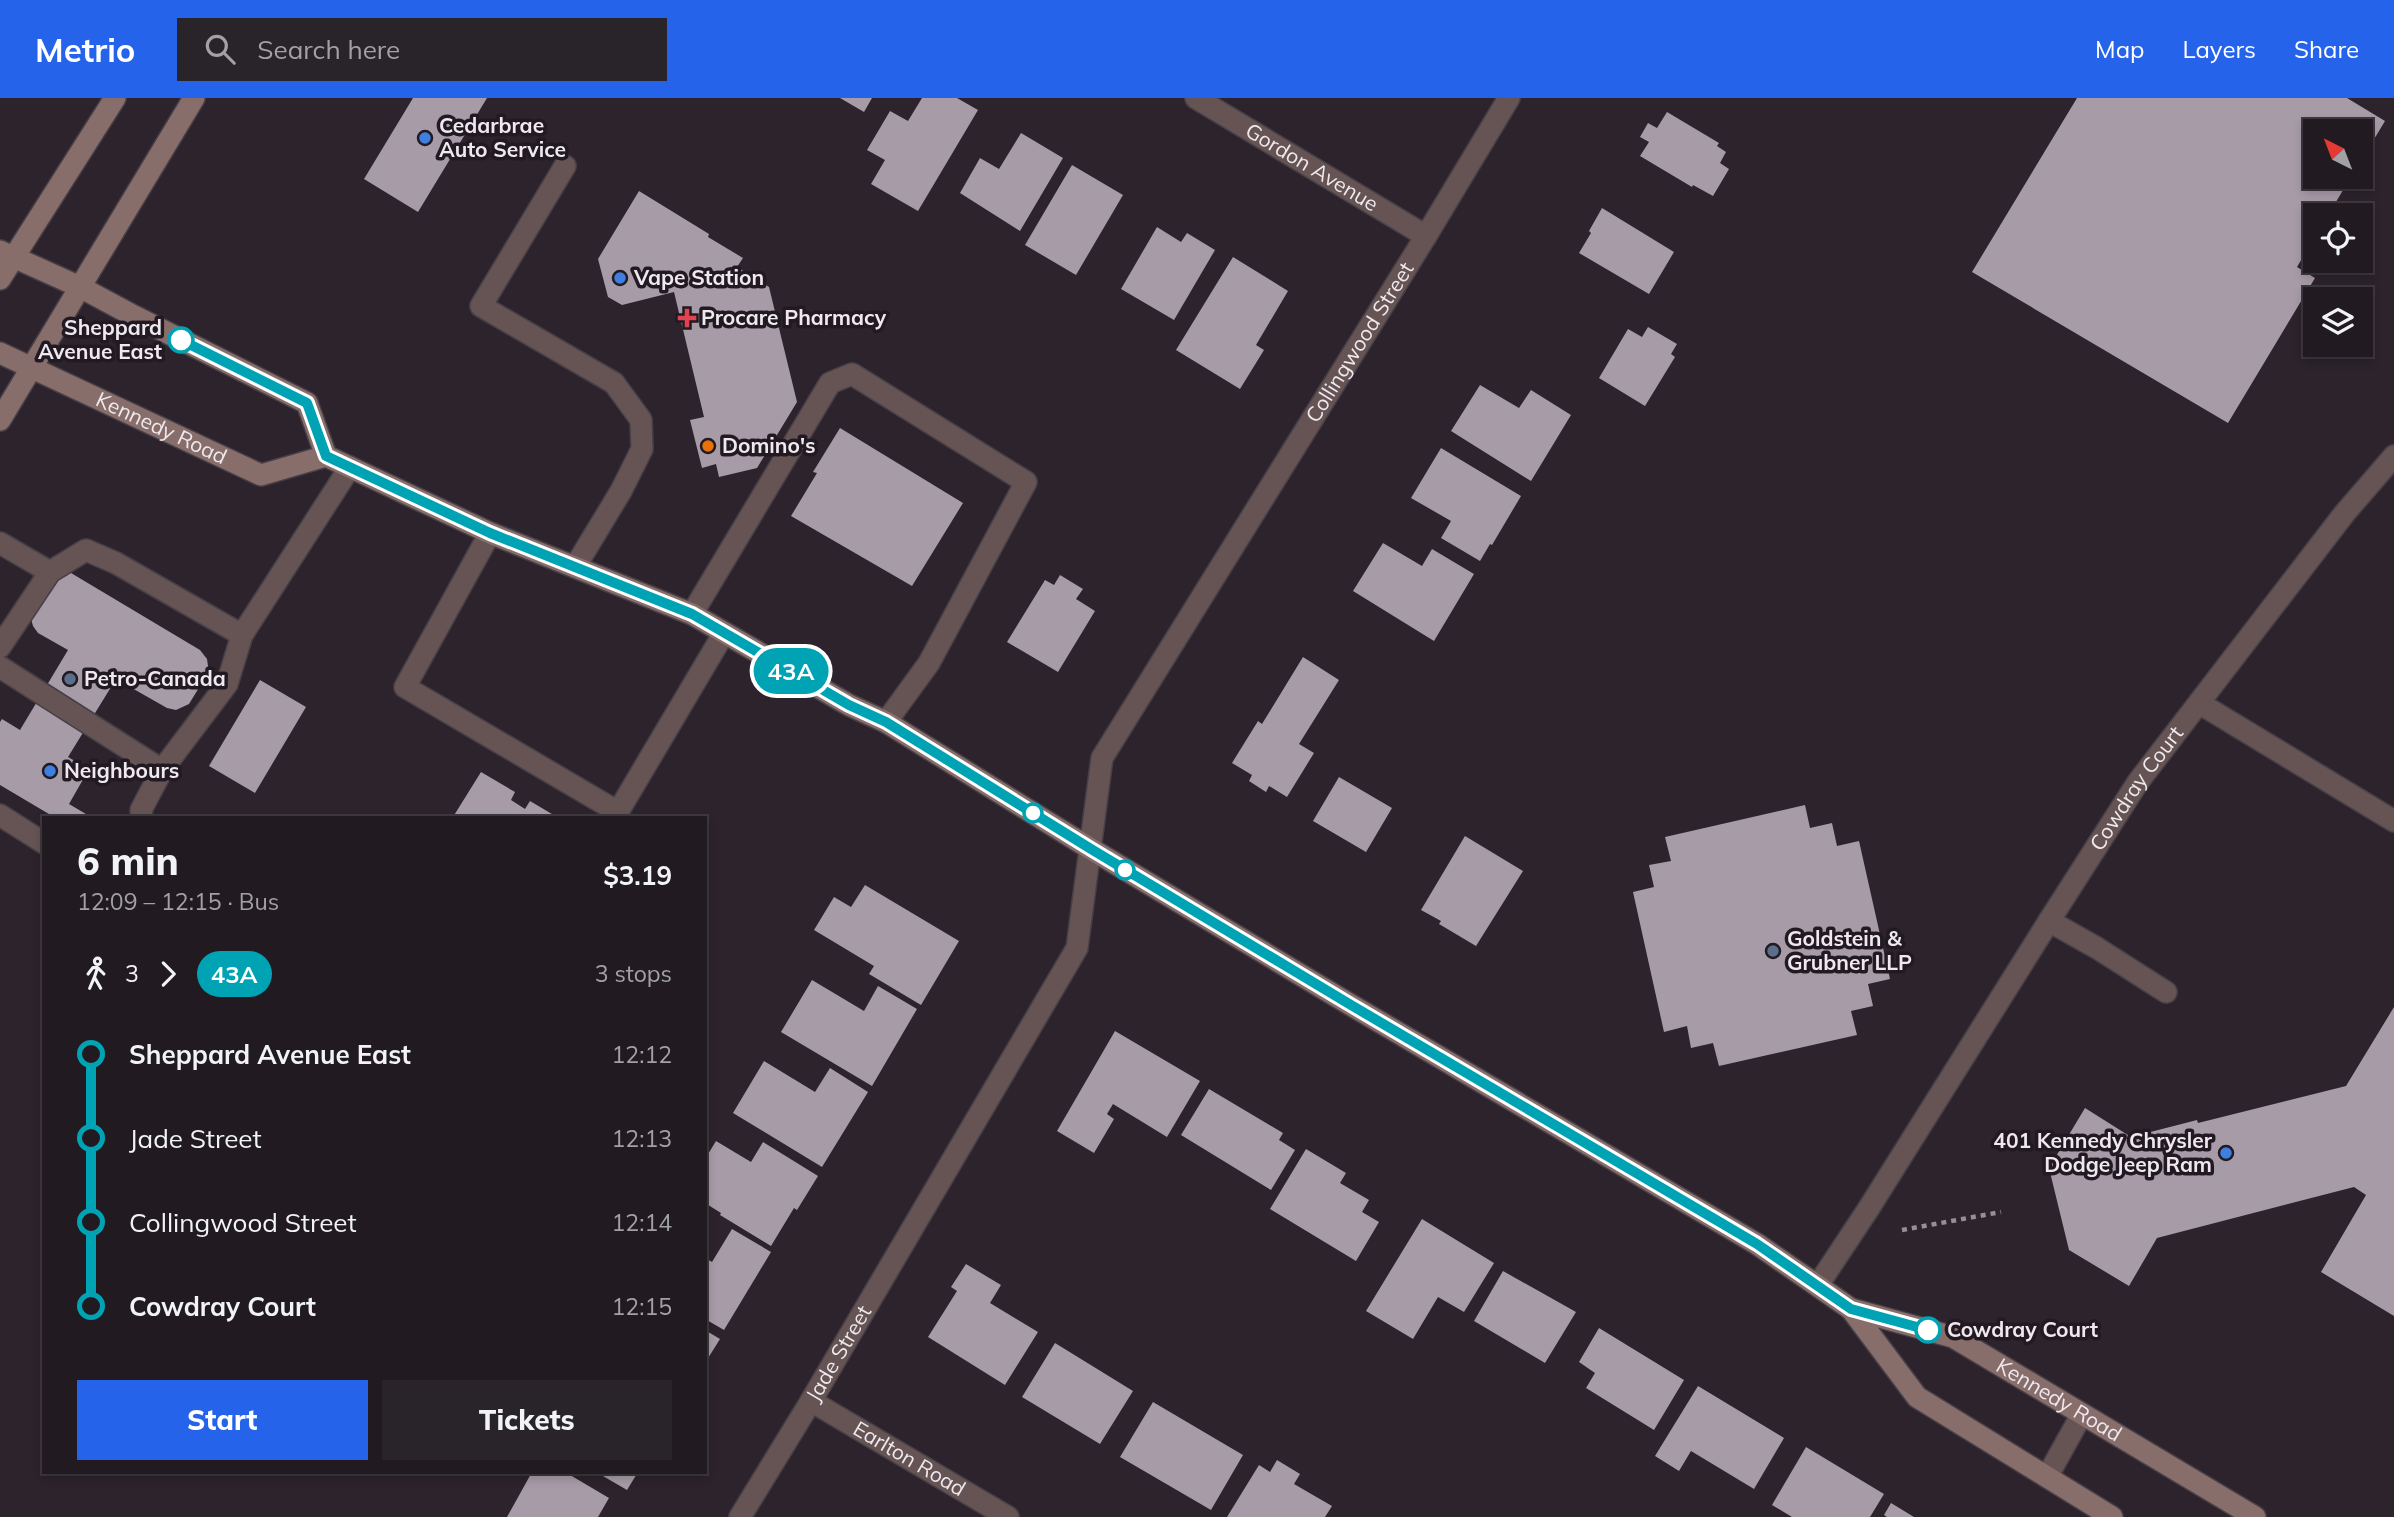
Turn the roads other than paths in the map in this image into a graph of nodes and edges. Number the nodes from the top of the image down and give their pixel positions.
1 (116, 98) edge
2 (194, 98) edge
3 (1196, 98) edge
4 (1508, 98) edge
5 (565, 166) dead end
6 (1426, 236) junction
7 (7, 254) edge
8 (0, 279) edge
9 (80, 287) junction
10 (0, 353) edge
11 (32, 367) junction
12 (0, 420) edge
13 (326, 456) junction
14 (2394, 456) edge
15 (350, 467) junction
16 (490, 533) junction
17 (0, 543) edge
18 (575, 567) junction
19 (50, 572) junction
20 (692, 614) junction
21 (724, 633) junction
22 (242, 635) junction
23 (0, 647) edge
24 (0, 667) edge
25 (2199, 703) junction
26 (886, 722) junction
27 (162, 770) junction
28 (0, 815) edge
29 (617, 815) edge
30 (142, 816) edge
31 (2394, 821) edge
32 (42, 842) edge
33 (1091, 849) junction
34 (2049, 920) junction
35 (2166, 992) dead end
36 (1818, 1285) junction
37 (1851, 1309) junction
38 (811, 1401) junction
39 (2082, 1414) junction
40 (2047, 1477) junction
41 (740, 1517) edge
42 (1008, 1517) edge
43 (2112, 1517) edge
44 (2255, 1517) edge

1 - 7 main road
2 - 9 main road
3 - 6 street, Gordon Avenue
4 - 6 street, Collingwood Street
5 - 18 street
6 - 33 street, Collingwood Street
7 - 8 main road
7 - 9 main road
9 - 11 main road
9 - 13 main road
10 - 11 main road, Kennedy Road
11 - 12 main road
11 - 13 main road, Kennedy Road
13 - 15 main road, Kennedy Road
14 - 25 street, Cowdray Court
15 - 16 main road, Kennedy Road
15 - 22 street
16 - 18 main road, Kennedy Road
16 - 29 street
17 - 19 street
18 - 20 main road, Kennedy Road
19 - 22 street
19 - 23 street
20 - 21 main road, Kennedy Road
20 - 26 street
21 - 26 main road, Kennedy Road
21 - 29 street
22 - 27 street
24 - 27 street
25 - 31 street
25 - 34 street, Cowdray Court
26 - 33 main road, Kennedy Road
27 - 30 street
28 - 32 street
33 - 36 main road, Kennedy Road
33 - 38 street, Jade Street
34 - 35 street
34 - 36 street, Cowdray Court
36 - 37 main road, Kennedy Road
37 - 39 main road, Kennedy Road
37 - 40 main road, Kennedy Road
38 - 41 street, Jade Street
38 - 42 street, Earlton Road
39 - 40 street
39 - 44 main road, Kennedy Road
40 - 43 main road, Kennedy Road

